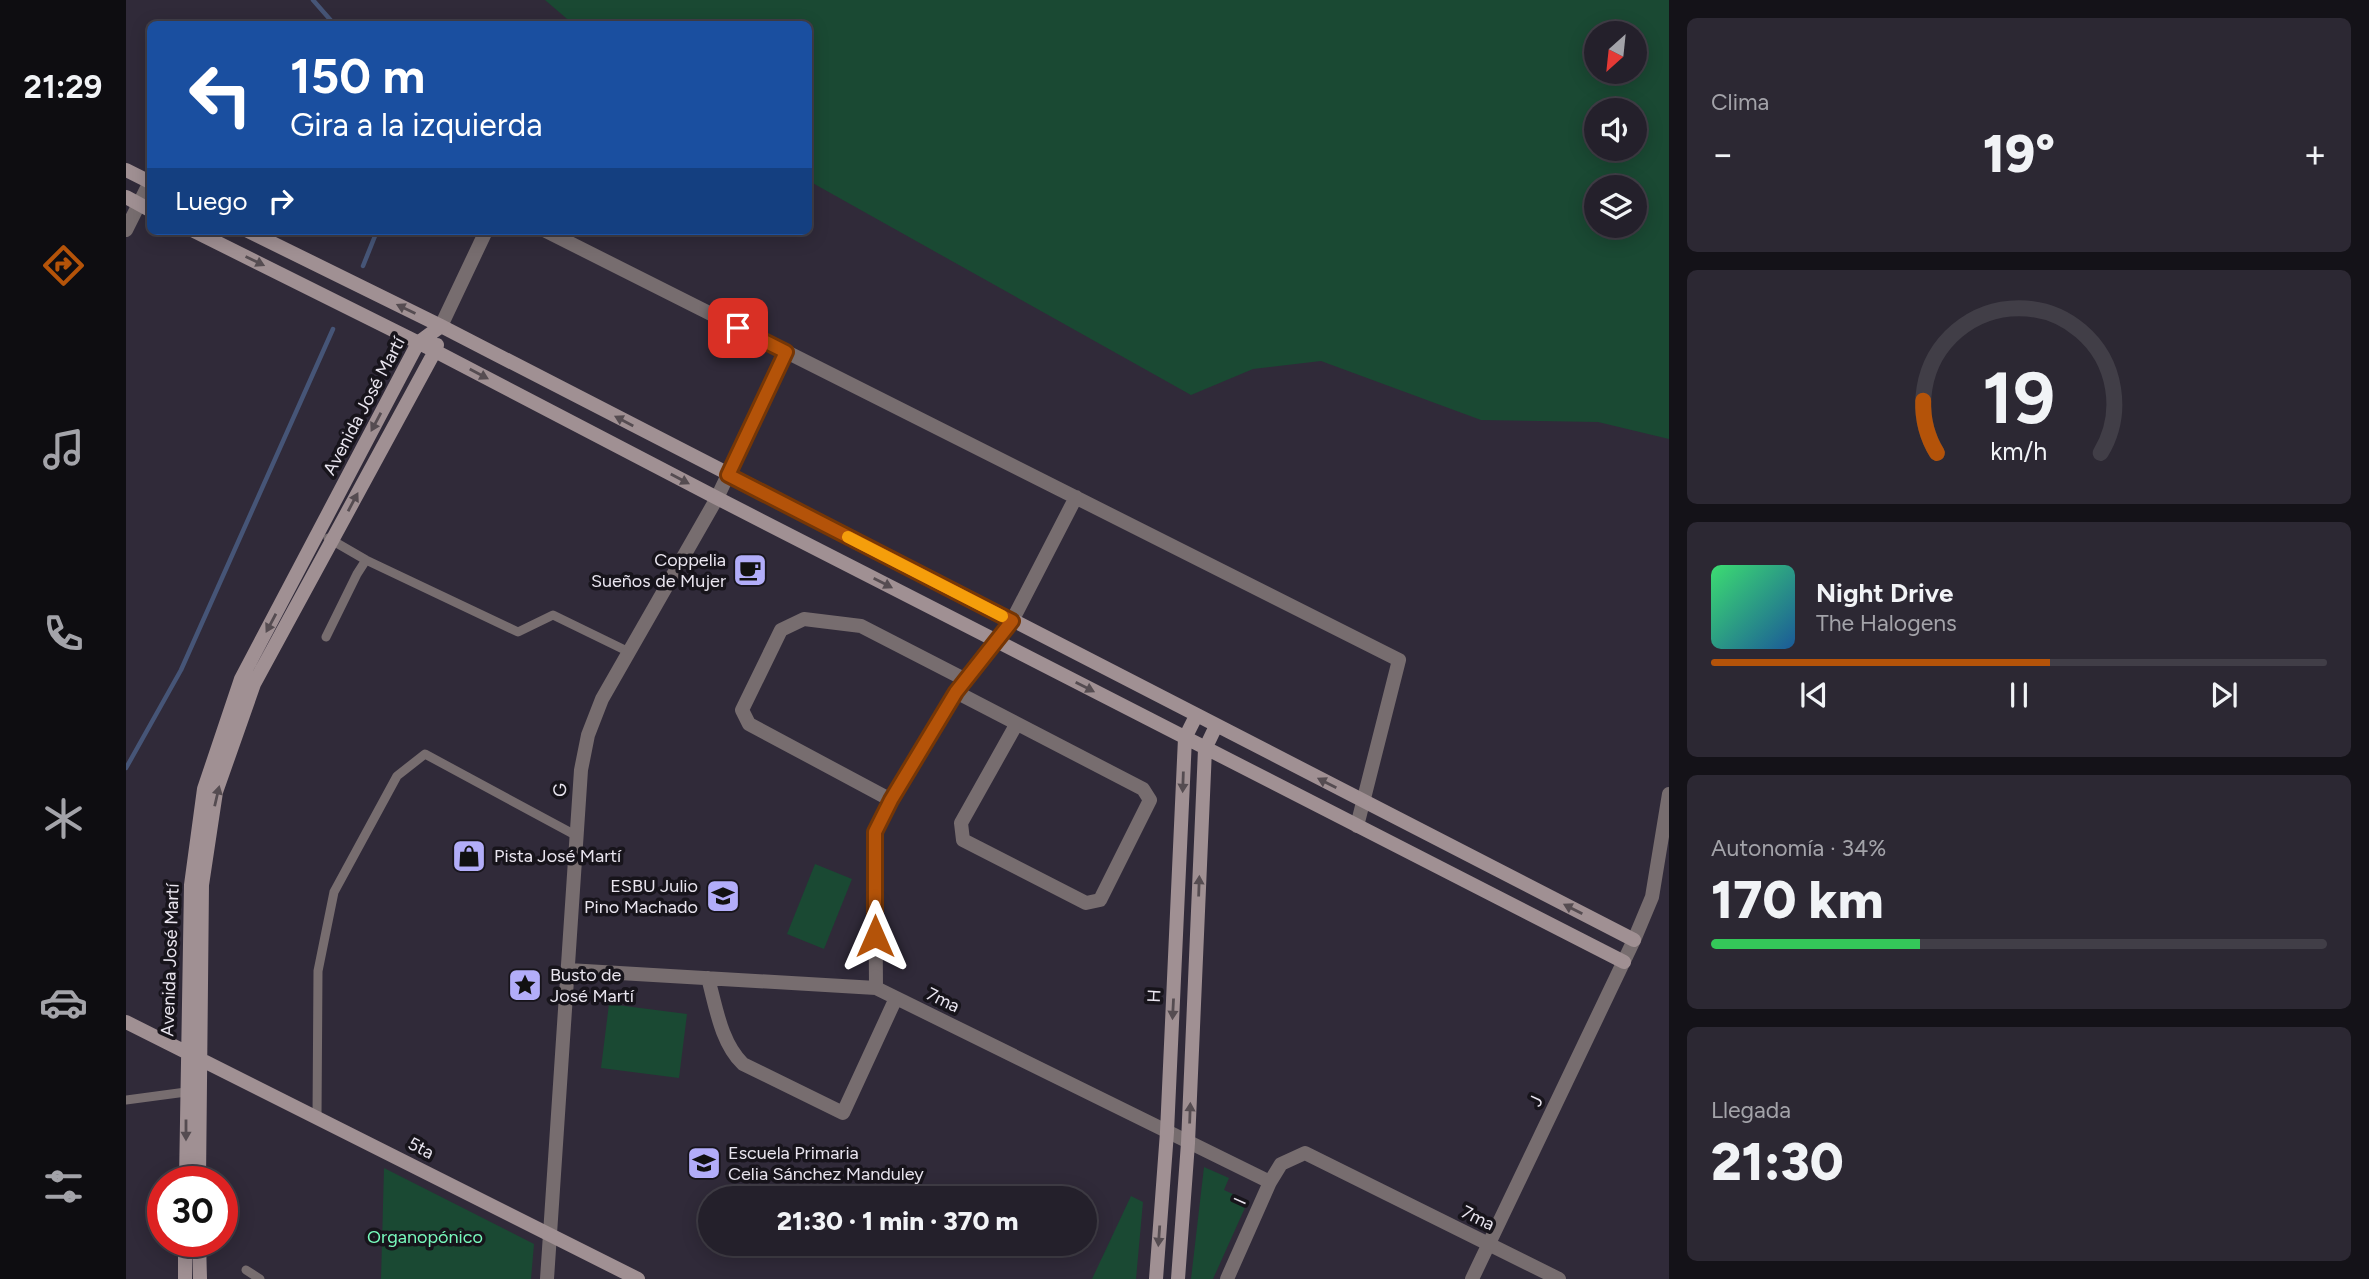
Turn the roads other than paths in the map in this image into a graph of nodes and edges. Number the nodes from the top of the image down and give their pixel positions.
1 (126, 170) edge
2 (147, 180) edge
3 (147, 188) edge
4 (139, 204) edge
5 (126, 230) edge
6 (202, 235) edge
7 (256, 235) edge
8 (484, 235) edge
9 (554, 235) edge
10 (441, 326) junction
11 (418, 342) junction
12 (435, 351) junction
13 (786, 352) junction
14 (728, 475) junction
15 (717, 498) junction
16 (1076, 498) junction
17 (318, 533) junction
18 (333, 540) junction
19 (366, 560) junction
20 (1012, 621) junction
21 (326, 637) dead end
22 (996, 641) junction
23 (629, 652) junction
24 (966, 680) junction
25 (956, 692) junction
26 (1196, 716) junction
27 (1016, 725) junction
28 (1216, 726) junction
29 (1185, 738) junction
30 (1205, 748) junction
31 (1669, 794) edge
32 (891, 800) junction
33 (1363, 801) junction
34 (1357, 826) junction
35 (577, 836) junction
36 (1634, 940) junction
37 (1624, 962) junction
38 (568, 971) junction
39 (708, 978) junction
40 (876, 988) junction
41 (896, 998) junction
42 (126, 1022) edge
43 (192, 1055) junction
44 (186, 1092) junction
45 (126, 1100) edge
46 (317, 1118) junction
47 (1167, 1132) junction
48 (1188, 1143) junction
49 (1305, 1153) joint
50 (186, 1166) edge
51 (198, 1166) edge
52 (1270, 1182) junction
53 (550, 1235) junction
54 (1489, 1245) junction
55 (185, 1257) edge
56 (199, 1257) edge
57 (246, 1270) dead end
58 (185, 1279) edge
59 (200, 1279) edge
60 (260, 1279) edge
61 (547, 1279) edge
62 (638, 1279) edge
63 (1156, 1279) edge
64 (1178, 1279) edge
65 (1227, 1279) edge
66 (1472, 1279) edge
67 (1559, 1279) edge

1 - 2 street
3 - 4 street
4 - 5 street
6 -> 11 street
10 -> 7 street
8 - 10 street
9 - 13 street
10 - 11 street, Avenida José Martí
10 - 12 street, Avenida José Martí
14 -> 10 street
11 - 12 street
11 -> 17 street, Avenida José Martí
12 -> 15 street
18 -> 12 street, Avenida José Martí
13 - 14 street, G
13 - 16 street
14 - 15 street, G
14 - 20 street
15 -> 22 street
15 - 23 street, G
16 - 20 street
16 - 33 street
17 - 18 lane
17 -> 43 street, Avenida José Martí
18 - 19 lane
43 -> 18 street, Avenida José Martí
19 - 21 lane
19 - 23 lane
20 - 22 street
20 - 26 street
22 - 24 street
22 -> 29 street
23 - 35 street, G
24 - 25 street
24 - 32 street
25 - 27 street
25 - 32 street
26 - 28 street
26 - 29 street, H
27 - 27 street
28 - 30 street
33 -> 28 street
29 - 30 street
29 -> 47 street, H
30 - 34 street
48 -> 30 street
31 - 36 street, J
32 - 40 street
33 - 34 street
36 -> 33 street
34 - 37 street
35 - 38 street, G
35 - 46 lane
36 - 37 street, J
37 - 54 street, J
38 - 39 street, 7ma
38 - 53 street, G
39 - 40 street, 7ma
39 - 41 street
40 - 41 street, 7ma
41 - 47 street, 7ma
42 - 43 street
43 - 44 street, Avenida José Martí
43 - 46 street, 5ta
43 - 51 street, Avenida José Martí
44 - 45 lane
44 -> 50 street, Avenida José Martí
46 - 53 street, 5ta
47 - 48 street, 7ma
47 -> 63 street, H
48 - 52 street, 7ma
48 - 64 street
49 - 52 street, I
49 - 54 street, 7ma
52 - 65 street, I
53 - 61 street, G
53 - 62 street, 5ta
54 - 66 street, J
54 - 67 street, 7ma
55 - 58 street
56 - 59 street
57 - 60 lane

